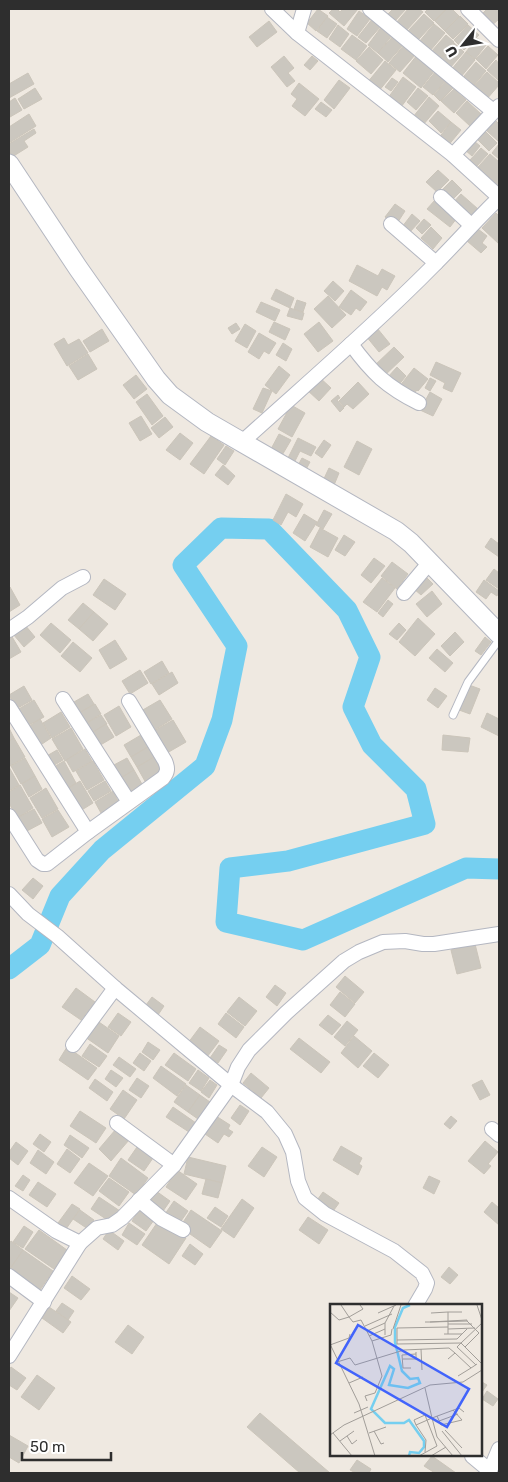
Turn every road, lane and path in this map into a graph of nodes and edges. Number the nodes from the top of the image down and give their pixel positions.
1 (272, 9) edge
2 (304, 9) edge
3 (370, 9) edge
4 (468, 9) edge
5 (297, 33) junction
6 (499, 40) edge
7 (496, 109) edge
8 (453, 155) junction
9 (9, 164) edge
10 (440, 197) dead end
11 (499, 198) edge
12 (391, 224) dead end
13 (471, 225) junction
14 (436, 263) junction
15 (350, 344) junction
16 (419, 403) dead end
17 (242, 442) junction
18 (430, 562) junction
19 (83, 577) dead end
20 (404, 593) dead end
21 (9, 630) edge
22 (499, 634) edge
23 (499, 640) edge
24 (63, 699) dead end
25 (129, 701) dead end
26 (9, 707) edge
27 (452, 715) dead end
28 (129, 802) junction
29 (9, 816) edge
30 (88, 832) junction
31 (9, 894) edge
32 (499, 934) edge
33 (116, 988) junction
34 (73, 1045) dead end
35 (231, 1085) junction
36 (117, 1122) dead end
37 (174, 1165) junction
38 (9, 1198) edge
39 (139, 1200) junction
40 (182, 1230) dead end
41 (80, 1243) junction
42 (9, 1276) edge
43 (44, 1302) junction
44 (415, 1304) edge
45 (9, 1356) edge
46 (499, 1449) edge
47 (474, 1457) edge
48 (493, 1468) edge

1 - 5 street
2 - 5 street
3 - 7 street
4 - 6 street
5 - 8 street
7 - 8 street
8 - 11 street
9 - 17 street
10 - 13 street
11 - 13 street
12 - 14 street
13 - 14 street
14 - 15 street
15 - 16 street
15 - 17 street
17 - 18 street
18 - 20 street
18 - 22 street
19 - 21 street
23 - 27 lane
24 - 28 street
25 - 28 street
26 - 30 street
28 - 30 street
29 - 30 street
31 - 33 street
32 - 35 street
33 - 34 street
33 - 35 street
35 - 37 street
35 - 44 street
36 - 37 street
37 - 39 street
38 - 41 street
39 - 40 street
39 - 41 street
41 - 43 street
42 - 43 street
43 - 45 street
46 - 48 street
47 - 48 street

